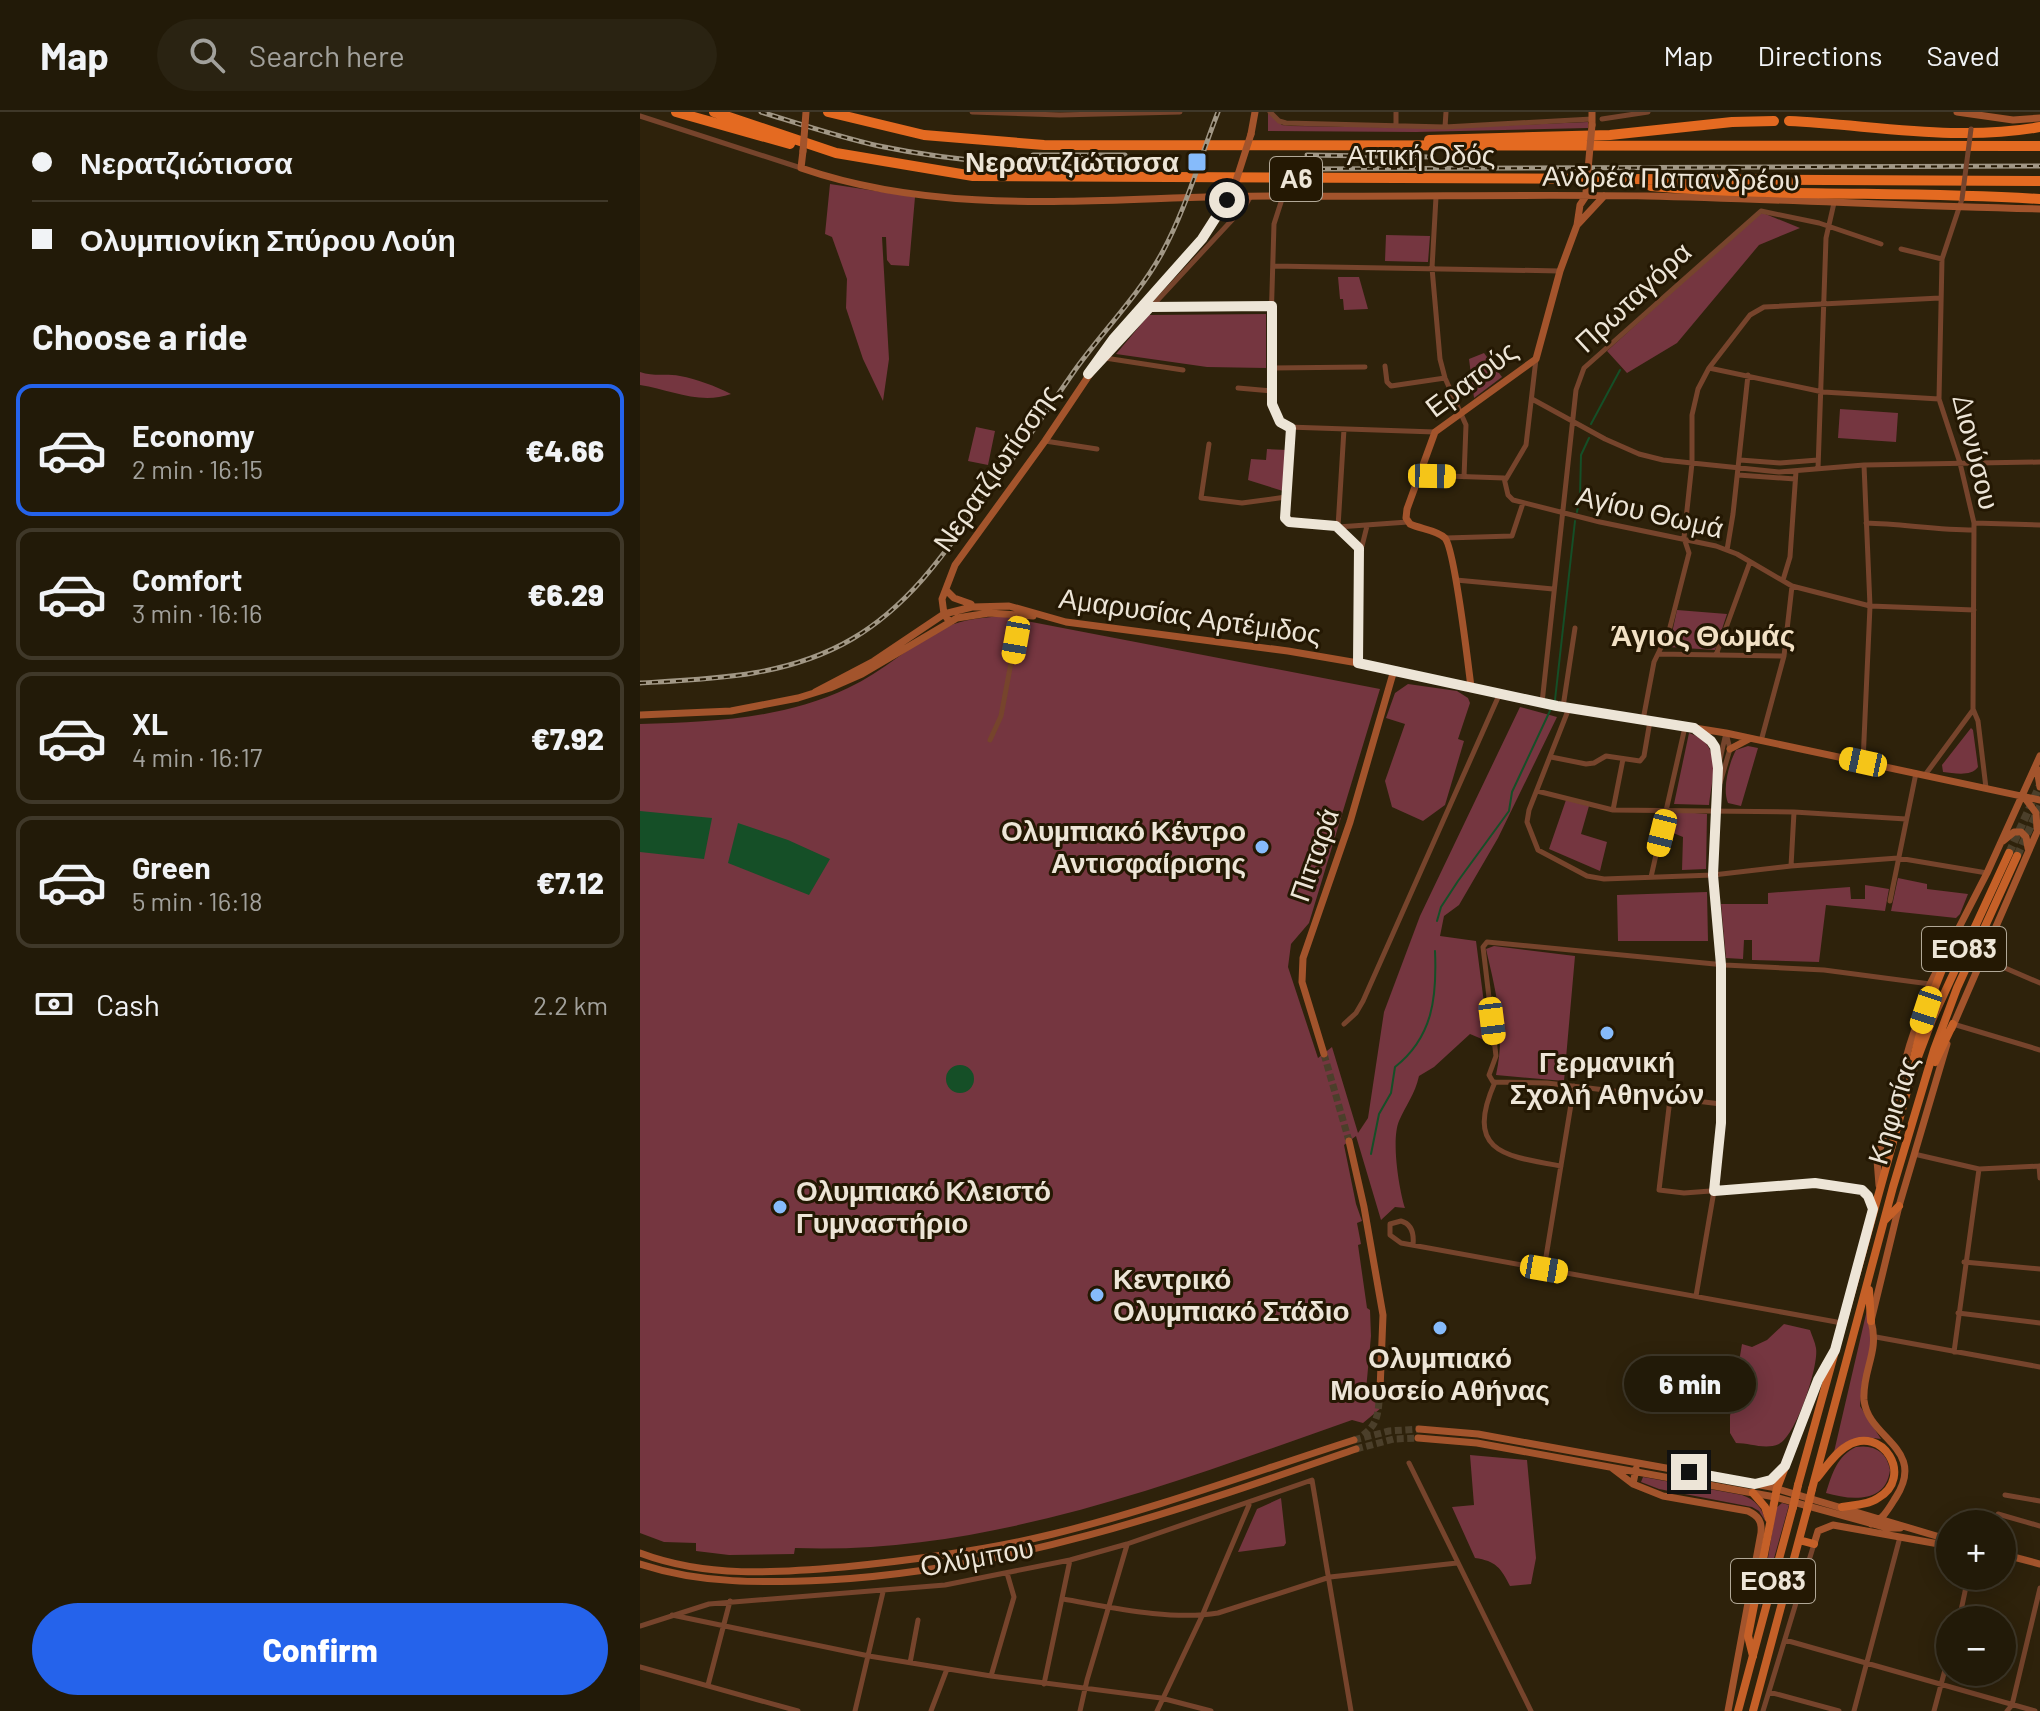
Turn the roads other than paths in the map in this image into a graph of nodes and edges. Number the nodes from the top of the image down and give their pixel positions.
1 (676, 112) edge
2 (714, 112) edge
3 (806, 112) edge
4 (828, 112) edge
5 (972, 112) edge
6 (1180, 112) edge
7 (1255, 112) edge
8 (1270, 112) edge
9 (1396, 112) edge
10 (1446, 112) edge
11 (1648, 112) edge
12 (1957, 112) edge
13 (993, 113) edge
14 (1060, 114) edge
15 (1973, 114) edge
16 (640, 116) edge
17 (1592, 119) edge
18 (1602, 119) dead end
19 (2036, 119) edge
20 (1774, 121) dead end
21 (1789, 121) dead end
22 (1396, 127) junction
23 (1445, 127) junction
24 (1376, 146) junction
25 (2040, 146) edge
26 (803, 147) junction
27 (801, 168) junction
28 (1601, 179) junction
29 (2040, 181) edge
30 (1586, 194) junction
31 (1251, 196) junction
32 (1283, 196) junction
33 (1604, 196) junction
34 (1436, 197) junction
35 (1565, 197) junction
36 (2040, 199) edge
37 (1961, 202) junction
38 (1834, 203) junction
39 (2040, 209) edge
40 (1580, 219) junction
41 (1829, 226) junction
42 (1881, 244) dead end
43 (1901, 249) dead end
44 (1942, 259) junction
45 (1273, 266) junction
46 (1432, 268) junction
47 (1560, 271) junction
48 (1940, 298) junction
49 (1825, 305) junction
50 (1272, 306) junction
51 (1150, 307) junction
52 (1104, 358) junction
53 (1536, 359) junction
54 (1385, 366) dead end
55 (1365, 367) dead end
56 (1271, 368) junction
57 (1709, 368) junction
58 (1183, 370) dead end
59 (1088, 374) junction
60 (1748, 375) junction
61 (1445, 378) junction
62 (1238, 388) dead end
63 (1272, 391) junction
64 (1823, 392) junction
65 (1532, 399) junction
66 (1939, 399) junction
67 (1462, 414) junction
68 (1572, 421) junction
69 (1291, 428) junction
70 (1344, 429) junction
71 (1435, 432) junction
72 (1045, 441) junction
73 (1209, 444) dead end
74 (1097, 449) dead end
75 (1740, 460) junction
76 (1819, 460) junction
77 (2040, 462) edge
78 (1692, 463) junction
79 (1960, 463) junction
80 (1864, 465) junction
81 (1818, 469) junction
82 (1796, 471) junction
83 (1738, 472) junction
84 (1418, 475) junction
85 (1464, 477) junction
86 (1506, 479) junction
87 (1795, 479) junction
88 (1286, 497) junction
89 (1523, 503) junction
90 (1562, 512) junction
91 (1408, 522) junction
92 (1866, 523) junction
93 (2040, 525) edge
94 (1367, 526) junction
95 (1338, 527) junction
96 (1974, 527) junction
97 (1445, 538) junction
98 (1684, 538) junction
99 (1359, 548) junction
100 (1727, 550) junction
101 (1750, 562) junction
102 (1456, 580) junction
103 (1783, 580) junction
104 (1792, 586) junction
105 (1553, 589) junction
106 (946, 590) junction
107 (954, 598) junction
108 (980, 606) junction
109 (1870, 606) junction
110 (1974, 610) junction
111 (1020, 615) junction
112 (948, 616) junction
113 (1039, 616) junction
114 (1575, 628) dead end
115 (1658, 654) junction
116 (1716, 655) junction
117 (1784, 656) junction
118 (1358, 663) junction
119 (1394, 670) junction
120 (1471, 687) junction
121 (1500, 693) junction
122 (1545, 703) junction
123 (1563, 707) junction
124 (1973, 709) junction
125 (640, 715) edge
126 (1646, 720) junction
127 (1685, 727) junction
128 (1694, 728) junction
129 (1726, 733) junction
130 (1750, 739) junction
131 (990, 740) dead end
132 (1761, 741) junction
133 (1730, 749) junction
134 (1551, 757) junction
135 (1623, 759) junction
136 (2038, 759) edge
137 (1863, 762) junction
138 (1718, 768) junction
139 (1920, 774) junction
140 (2040, 787) edge
141 (1718, 788) junction
142 (1986, 788) junction
143 (1537, 791) junction
144 (2022, 795) junction
145 (2040, 800) edge
146 (1613, 810) junction
147 (1668, 811) junction
148 (1715, 812) junction
149 (1794, 812) junction
150 (1906, 819) junction
151 (2039, 828) edge
152 (2000, 844) junction
153 (2028, 854) junction
154 (1898, 858) junction
155 (1791, 866) junction
156 (1987, 873) junction
157 (1713, 875) junction
158 (1651, 877) junction
159 (1890, 901) dead end
160 (1949, 952) junction
161 (1981, 957) junction
162 (1721, 965) junction
163 (2040, 983) edge
164 (1930, 984) junction
165 (1344, 1024) dead end
166 (1953, 1024) junction
167 (2040, 1050) edge
168 (1324, 1054) tunnel mouth
169 (1913, 1070) junction
170 (1495, 1082) junction
171 (1574, 1086) junction
172 (1922, 1088) junction
173 (1670, 1099) junction
174 (1721, 1104) junction
175 (1349, 1141) tunnel mouth
176 (1914, 1154) junction
177 (1561, 1166) junction
178 (2039, 1166) edge
179 (1979, 1169) junction
180 (2040, 1178) edge
181 (1879, 1185) junction
182 (1714, 1191) junction
183 (1899, 1206) junction
184 (1873, 1209) junction
185 (1884, 1221) junction
186 (1413, 1245) junction
187 (1964, 1262) junction
188 (1872, 1266) junction
189 (1544, 1269) junction
190 (2040, 1269) edge
191 (1696, 1296) junction
192 (1958, 1313) junction
193 (1871, 1321) junction
194 (1842, 1323) junction
195 (2040, 1323) edge
196 (1876, 1337) junction
197 (1835, 1350) junction
198 (1954, 1352) junction
199 (2040, 1367) edge
200 (1380, 1390) tunnel mouth
201 (1409, 1463) dead end
202 (1785, 1466) junction
203 (1610, 1467) junction
204 (1636, 1467) junction
205 (1633, 1484) junction
206 (1813, 1485) junction
207 (1754, 1488) junction
208 (1776, 1493) junction
209 (2005, 1495) dead end
210 (2040, 1501) edge
211 (1250, 1504) junction
212 (1805, 1504) junction
213 (1842, 1507) junction
214 (1881, 1518) junction
215 (2016, 1519) edge
216 (1871, 1524) junction
217 (1770, 1526) junction
218 (2040, 1526) edge
219 (1901, 1532) junction
220 (1799, 1540) junction
221 (1936, 1540) edge
222 (1127, 1544) junction
223 (1814, 1544) junction
224 (640, 1553) edge
225 (2016, 1558) edge
226 (1070, 1560) junction
227 (1457, 1563) junction
228 (640, 1564) edge
229 (2040, 1564) edge
230 (1007, 1573) junction
231 (1330, 1577) junction
232 (2040, 1588) edge
233 (883, 1592) junction
234 (1063, 1599) junction
235 (730, 1601) junction
236 (1108, 1607) junction
237 (671, 1615) junction
238 (1202, 1616) junction
239 (918, 1620) dead end
240 (640, 1626) edge
241 (724, 1627) junction
242 (1785, 1640) junction
243 (869, 1656) junction
244 (1753, 1656) junction
245 (910, 1663) junction
246 (1867, 1663) junction
247 (640, 1667) edge
248 (947, 1669) junction
249 (991, 1676) junction
250 (1936, 1683) edge
251 (1044, 1684) junction
252 (708, 1685) junction
253 (1940, 1686) edge
254 (1948, 1686) edge
255 (1085, 1689) junction
256 (1769, 1692) junction
257 (1161, 1698) junction
258 (2012, 1705) junction
259 (798, 1711) edge
260 (855, 1711) edge
261 (931, 1711) edge
262 (1080, 1711) edge
263 (1157, 1711) edge
264 (1211, 1711) edge
265 (1351, 1711) edge
266 (1531, 1711) edge
267 (1728, 1711) edge
268 (1738, 1711) edge
269 (1753, 1711) edge
270 (1763, 1711) edge
271 (1839, 1711) edge
272 (1854, 1711) edge
273 (1934, 1711) edge
274 (2007, 1711) edge
275 (2035, 1711) edge

1 - 26 highway
2 - 26 highway, Αττική Οδός / Α6
3 - 26 main road, bridge
4 - 24 highway, Αττική Οδός / Α6
5 - 13 street
6 - 14 street
7 - 59 main road, Νερατζιωτίσσης, bridge
8 - 22 street
9 - 22 street
10 - 23 street
11 - 18 street
12 - 15 main road
13 - 14 street
15 - 19 main road
15 - 37 street, Διονύσου, bridge
16 - 27 street, Ανδρέα Παπανδρέου
17 - 23 street
17 - 30 main road, Ερατούς, bridge
19 - 21 highway
20 - 24 highway
22 - 23 street
24 - 25 highway, Αττική Οδός / Α6
26 - 27 main road
26 - 28 highway, Αττική Οδός / Α6
27 - 31 main road, Ανδρέα Παπανδρέου
28 - 29 highway, Αττική Οδός / Α6
28 - 36 highway
30 - 33 main road, Ανδρέα Παπανδρέου
30 - 35 main road, Ανδρέα Παπανδρέου
30 - 40 main road, Ερατούς
31 - 32 main road, Ανδρέα Παπανδρέου
31 - 51 street, Νερατζιωτίσσης
32 - 34 main road, Ανδρέα Παπανδρέου
32 - 45 street
33 - 38 main road, Ανδρέα Παπανδρέου
33 - 40 main road
34 - 35 main road, Ανδρέα Παπανδρέου
34 - 46 street
35 - 40 main road
37 - 38 main road, Ανδρέα Παπανδρέου
37 - 39 main road, Ανδρέα Παπανδρέου
37 - 44 street, Διονύσου
38 - 41 street
40 - 47 main road, Ερατούς
41 - 42 street, Πρωταγόρα
41 - 49 street
41 - 68 street, Πρωταγόρα
43 - 44 street
44 - 48 street, Διονύσου
45 - 46 street
45 - 50 street
46 - 47 street
46 - 61 street
47 - 53 main road, Ερατούς
48 - 49 street
48 - 66 street, Διονύσου
49 - 57 street
49 - 64 street
50 - 51 street
50 - 56 street
51 - 52 street, Νερατζιωτίσσης
52 - 58 street
52 - 59 street, Νερατζιωτίσσης
53 - 65 street
53 - 67 main road, Ερατούς
54 - 61 street
55 - 56 street
56 - 63 street
57 - 60 street
57 - 78 street
59 - 72 main road, Νερατζιωτίσσης
60 - 64 street
60 - 75 street
61 - 67 street
62 - 63 street
63 - 69 street
64 - 66 street
64 - 76 street
65 - 68 street
65 - 86 street
66 - 79 street, Διονύσου
67 - 71 main road, Ερατούς
67 - 85 street
68 - 78 street
68 - 90 street, Πρωταγόρα
69 - 70 street
69 - 88 street
70 - 71 street
70 - 95 street
71 - 84 main road, Ερατούς
72 - 74 street
72 - 106 main road, Νερατζιωτίσσης
73 - 88 street
75 - 76 street
75 - 83 street
76 - 81 street
77 - 79 street
78 - 83 street
78 - 98 street
79 - 80 street
79 - 96 street, Διονύσου
80 - 81 street
80 - 92 street
81 - 82 street
82 - 83 street
82 - 87 street
83 - 87 street
83 - 100 street
84 - 85 street
84 - 91 main road, Ερατούς
85 - 86 street
86 - 89 street
87 - 103 street
88 - 95 street
89 - 90 street, Αγίου Θωμά
89 - 97 street
90 - 98 street, Αγίου Θωμά
90 - 105 street, Πρωταγόρα
91 - 94 street
91 - 97 main road
92 - 96 street
92 - 109 street
93 - 96 street
94 - 95 street
94 - 99 street
95 - 99 street
96 - 110 street, Διονύσου
97 - 102 main road
98 - 100 street, Αγίου Θωμά
98 - 115 street
99 - 118 street
100 - 101 street, Αγίου Θωμά
101 - 103 street, Αγίου Θωμά
101 - 116 street
102 - 105 street
102 - 120 main road
103 - 104 street, Αγίου Θωμά
104 - 109 street, Αγίου Θωμά
104 - 117 street
105 - 122 street, Πρωταγόρα
106 - 107 main road, Νερατζιωτίσσης
106 - 112 main road, Νερατζιωτίσσης
107 - 108 main road
107 - 112 main road, Νερατζιωτίσσης
108 - 112 main road
108 - 113 main road, Αμαρυσίας Αρτέμιδος
109 - 110 street, Αγίου Θωμά
109 - 137 street
110 - 124 street, Διονύσου
111 - 112 main road, Αμαρυσίας Αρτέμιδος
111 - 113 main road, Αμαρυσίας Αρτέμιδος
111 - 131 street
112 - 125 main road
113 - 118 main road, Αμαρυσίας Αρτέμιδος
114 - 123 street
115 - 116 street
115 - 126 street
116 - 117 street
117 - 132 street
118 - 119 main road, Αμαρυσίας Αρτέμιδος
119 - 120 main road, Αμαρυσίας Αρτέμιδος
119 - 168 main road, Πιτταρά
120 - 121 main road, Αμαρυσίας Αρτέμιδος
121 - 122 main road, Αμαρυσίας Αρτέμιδος
121 - 165 street
122 - 123 main road, Αμαρυσίας Αρτέμιδος
123 - 126 main road, Αμαρυσίας Αρτέμιδος
123 - 134 street
124 - 139 street
124 - 142 street, Διονύσου
126 - 127 main road, Αμαρυσίας Αρτέμιδος
126 - 135 street
127 - 128 main road, Αμαρυσίας Αρτέμιδος
127 - 147 street
128 - 129 main road, Αμαρυσίας Αρτέμιδος
128 - 138 main road
129 - 130 main road, Αμαρυσίας Αρτέμιδος
129 - 133 street
129 - 138 street
130 - 132 main road, Αμαρυσίας Αρτέμιδος
130 - 133 main road
132 - 137 main road, Αμαρυσίας Αρτέμιδος
133 - 141 street
134 - 135 street
134 - 143 street
135 - 146 street
136 - 140 main road
136 - 144 main road, Κηφισίας
137 - 139 main road, Αμαρυσίας Αρτέμιδος
138 - 141 street
139 - 142 main road, Αμαρυσίας Αρτέμιδος
139 - 150 street
141 - 148 street
142 - 144 main road, Αμαρυσίας Αρτέμιδος
143 - 146 street
143 - 158 street
144 - 145 main road, Αμαρυσίας Αρτέμιδος
144 - 151 main road
144 - 152 main road, Κηφισίας
146 - 147 street
147 - 148 street
147 - 158 street
148 - 149 street
148 - 157 street
149 - 150 street
149 - 155 street
150 - 154 street
151 - 153 main road, Κηφισίας
152 - 153 main road
152 - 156 main road, Κηφισίας
153 - 161 main road, Κηφισίας
154 - 155 street
154 - 156 street
154 - 159 street
155 - 157 street
156 - 160 main road, Κηφισίας
157 - 158 street
157 - 162 street
160 - 164 main road, Κηφισίας
160 - 169 main road
161 - 163 street
161 - 166 main road, Κηφισίας
162 - 164 street
162 - 170 street
162 - 174 street
164 - 181 main road, Κηφισίας
166 - 167 street
166 - 172 main road
166 - 176 main road, Κηφισίας
169 - 172 main road, Κηφισίας / ΕΟ83
169 - 181 main road, Κηφισίας / ΕΟ83
170 - 171 street
170 - 177 street
171 - 173 street
171 - 177 street
172 - 185 main road, Κηφισίας / ΕΟ83
173 - 174 street
173 - 182 street
174 - 182 street
175 - 200 main road
176 - 179 street
176 - 183 main road, Κηφισίας
177 - 189 street
178 - 179 street
178 - 180 street
179 - 187 street
181 - 184 main road, Κηφισίας / ΕΟ83
182 - 184 street
182 - 191 street
183 - 185 main road
183 - 193 main road, Κηφισίας
184 - 194 main road, Κηφισίας / ΕΟ83
185 - 188 main road, Κηφισίας / ΕΟ83
186 - 186 street
186 - 189 street
187 - 190 street
187 - 192 street
188 - 193 main road
188 - 206 main road, Κηφισίας / ΕΟ83
189 - 191 street
191 - 194 street
192 - 195 street
192 - 198 street
193 - 196 main road
194 - 197 main road, Κηφισίας / ΕΟ83
196 - 198 street
196 - 214 main road
197 - 202 main road
197 - 244 main road, Κηφισίας / ΕΟ83, bridge
198 - 199 street
201 - 227 street
202 - 207 main road
202 - 208 main road
203 - 204 main road
203 - 204 main road
203 - 205 main road
204 - 205 main road
204 - 207 main road
205 - 267 main road
206 - 212 main road, Κηφισίας / ΕΟ83, bridge
206 - 213 main road
207 - 208 main road
207 - 217 main road
208 - 212 main road
208 - 217 main road
209 - 210 street
211 - 222 street, Ολύμπου
211 - 231 street, Ολύμπου
211 - 238 street
212 - 213 main road
212 - 216 main road
212 - 220 main road, Κηφισίας / ΕΟ83
213 - 214 main road
214 - 216 main road
214 - 219 main road
215 - 218 street
216 - 219 main road
217 - 244 main road
219 - 221 main road
219 - 223 main road
219 - 246 street
220 - 223 main road
220 - 269 main road, Κηφισίας / ΕΟ83
222 - 226 street, Ολύμπου
222 - 236 street
223 - 242 street
224 - 228 main road
225 - 229 main road
226 - 230 street, Ολύμπου
226 - 234 street
227 - 231 street
227 - 266 street
230 - 233 street, Ολύμπου
230 - 249 street
231 - 238 street
231 - 265 street
232 - 258 street
233 - 235 street, Ολύμπου
233 - 243 street
234 - 236 street
234 - 251 street
235 - 237 street, Ολύμπου
235 - 241 street
236 - 238 street
236 - 255 street
237 - 240 street, Ολύμπου
237 - 241 street
238 - 257 street
239 - 245 street
241 - 243 street
241 - 252 street
242 - 246 street
242 - 256 street
243 - 245 street
243 - 260 street
244 - 268 main road, Κηφισίας / ΕΟ83
245 - 248 street
246 - 250 street
246 - 272 street
247 - 252 street
248 - 249 street
248 - 261 street
249 - 251 street
251 - 255 street
252 - 259 street
253 - 273 street
254 - 258 street
255 - 257 street
255 - 262 street
256 - 270 street
256 - 271 street
257 - 263 street
257 - 264 street
258 - 274 street
258 - 275 street

